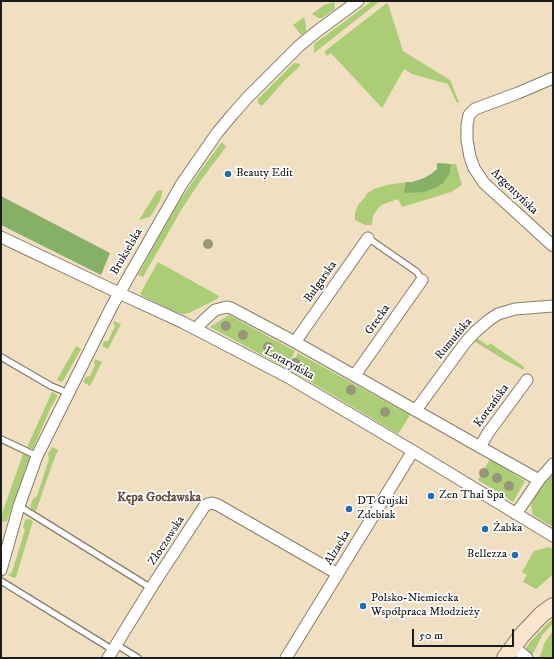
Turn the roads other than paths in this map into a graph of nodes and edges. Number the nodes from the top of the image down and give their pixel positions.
1 (358, 1) edge
2 (553, 78) edge
3 (1, 237) edge
4 (368, 238) joint
5 (553, 246) edge
6 (422, 280) joint
7 (119, 294) junction
8 (553, 306) edge
9 (196, 329) junction
10 (295, 342) junction
11 (1, 357) edge
12 (355, 375) junction
13 (527, 380) dead end
14 (68, 393) junction
15 (416, 410) junction
16 (1, 439) edge
17 (480, 447) junction
18 (413, 451) junction
19 (37, 456) junction
20 (553, 464) edge
21 (539, 480) junction
22 (19, 506) junction
23 (516, 514) junction
24 (553, 536) edge
25 (1, 570) edge
26 (338, 574) junction
27 (1, 582) edge
28 (152, 588) junction
29 (553, 606) edge
30 (113, 651) edge
31 (510, 653) edge
32 (138, 658) edge
33 (286, 658) edge
34 (527, 658) edge

1 - 7 street, Brukselska
2 - 5 street, Argentyńska
3 - 7 street, Lotaryńska
4 - 6 lane
4 - 10 street, Bułgarska
6 - 12 street, Grecka
7 - 9 street, Lotaryńska
7 - 14 street, Brukselska
8 - 15 street, Rumuńska
9 - 10 street
9 - 18 street, Lotaryńska
10 - 12 street
11 - 14 lane
12 - 15 street
13 - 17 street, Koreańska
14 - 19 street, Brukselska
15 - 17 street
16 - 19 lane
17 - 21 street
18 - 23 street, Lotaryńska
18 - 26 street, Alzacka
19 - 22 street, Brukselska
20 - 21 street
21 - 23 street
22 - 25 street, Brukselska
22 - 28 lane
23 - 24 street, Lotaryńska
26 - 28 street, Złoczowska
26 - 33 street, Alzacka
27 - 30 lane
28 - 30 street, Złoczowska
29 - 31 street
30 - 32 lane
31 - 34 street

